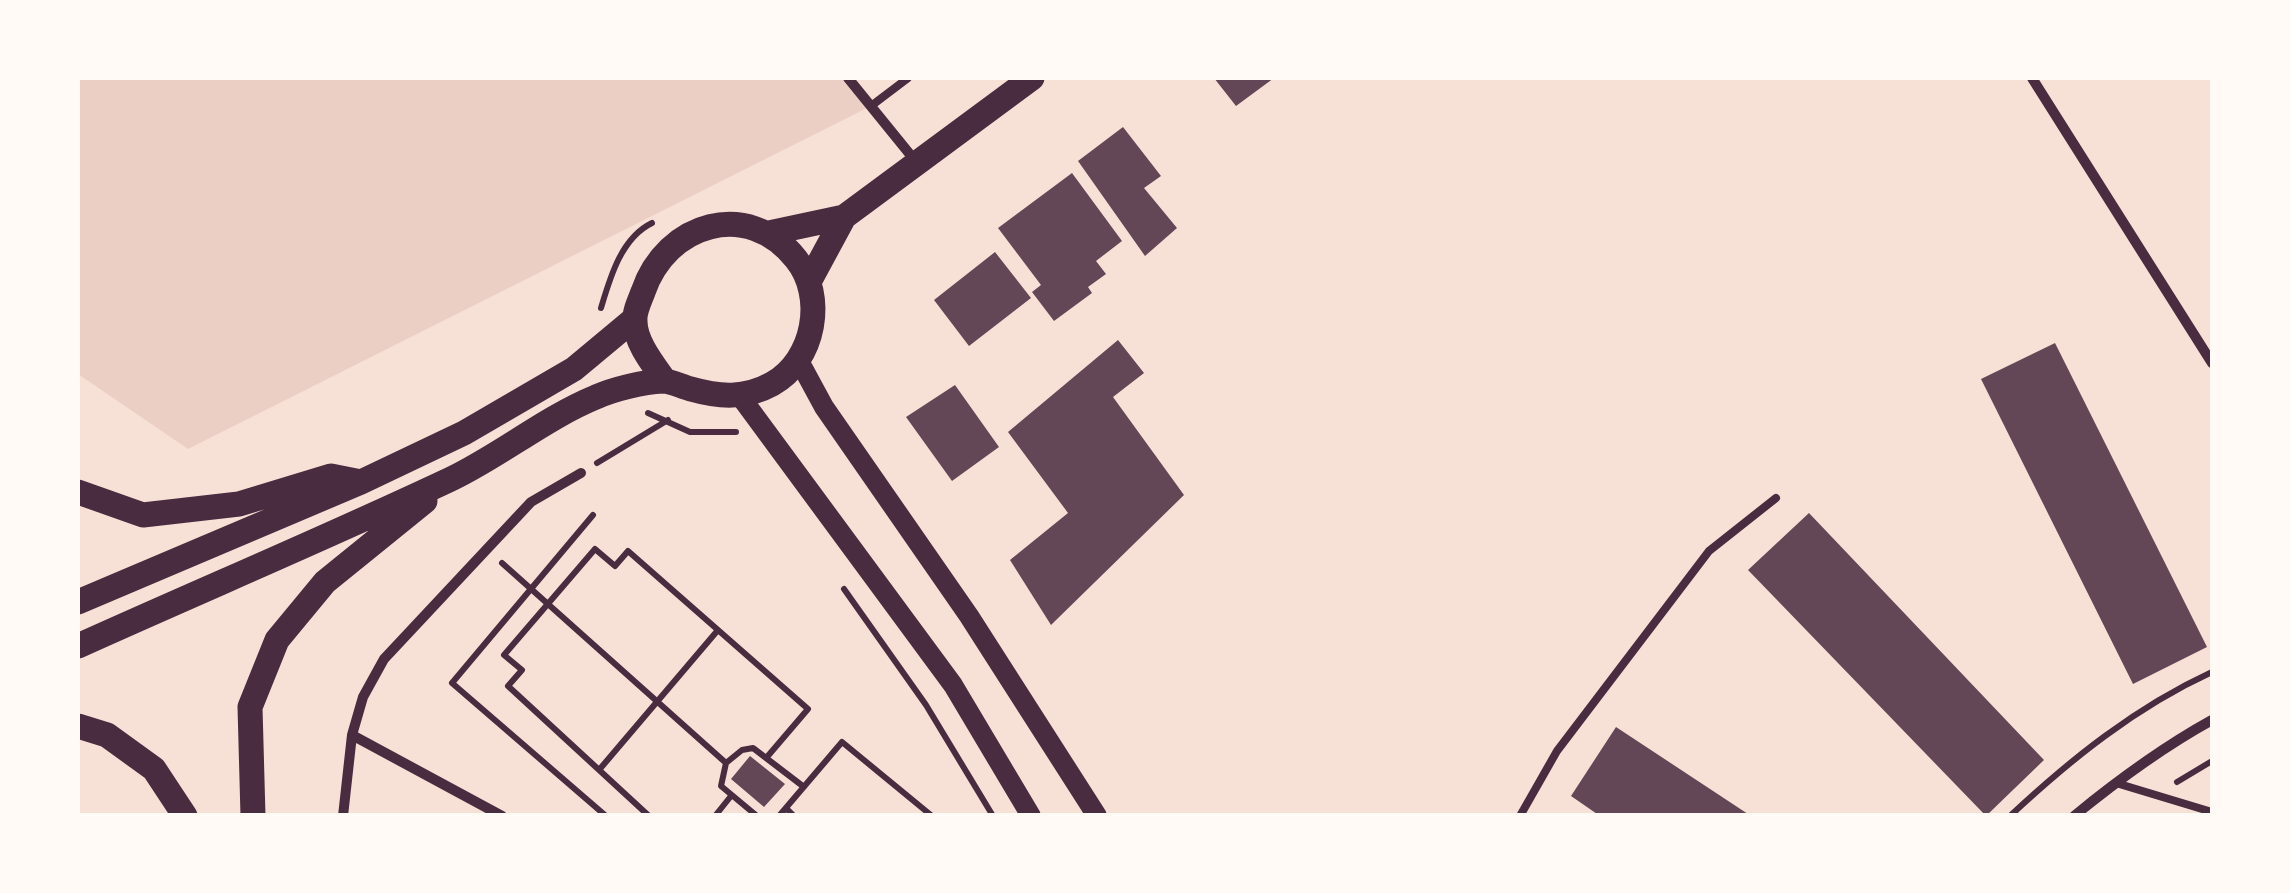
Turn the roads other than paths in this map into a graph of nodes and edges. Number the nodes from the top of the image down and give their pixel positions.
1 (848, 78) edge
2 (908, 78) edge
3 (1032, 78) edge
4 (2032, 78) edge
5 (872, 106) junction
6 (917, 164) junction
7 (844, 217) junction
8 (769, 233) junction
9 (810, 280) junction
10 (634, 319) junction
11 (798, 359) junction
12 (2212, 363) edge
13 (665, 380) junction
14 (740, 396) junction
15 (581, 473) road end
16 (454, 477) junction
17 (362, 482) junction
18 (78, 492) edge
19 (1776, 498) dead end
20 (78, 602) edge
21 (78, 646) edge
22 (2212, 720) edge
23 (78, 726) edge
24 (352, 736) junction
25 (2114, 782) junction
26 (2212, 812) edge
27 (185, 816) edge
28 (253, 816) edge
29 (342, 816) edge
30 (502, 816) edge
31 (1031, 816) edge
32 (1098, 816) edge
33 (1520, 816) edge
34 (2074, 816) edge

1 - 5 street
2 - 5 lane
3 - 6 main road
4 - 12 street
5 - 6 street
6 - 7 main road
7 - 8 main road
7 - 9 main road
8 - 9 main road
8 - 10 main road
9 - 11 main road
10 - 13 main road
10 - 17 main road
11 - 14 main road
11 - 32 main road
13 - 14 main road
13 - 16 main road
14 - 31 main road
15 - 24 street
16 - 21 main road
16 - 28 main road
17 - 18 main road
17 - 20 main road
19 - 33 lane
22 - 25 street
23 - 27 main road
24 - 29 street
24 - 30 street
25 - 26 lane
25 - 34 street

